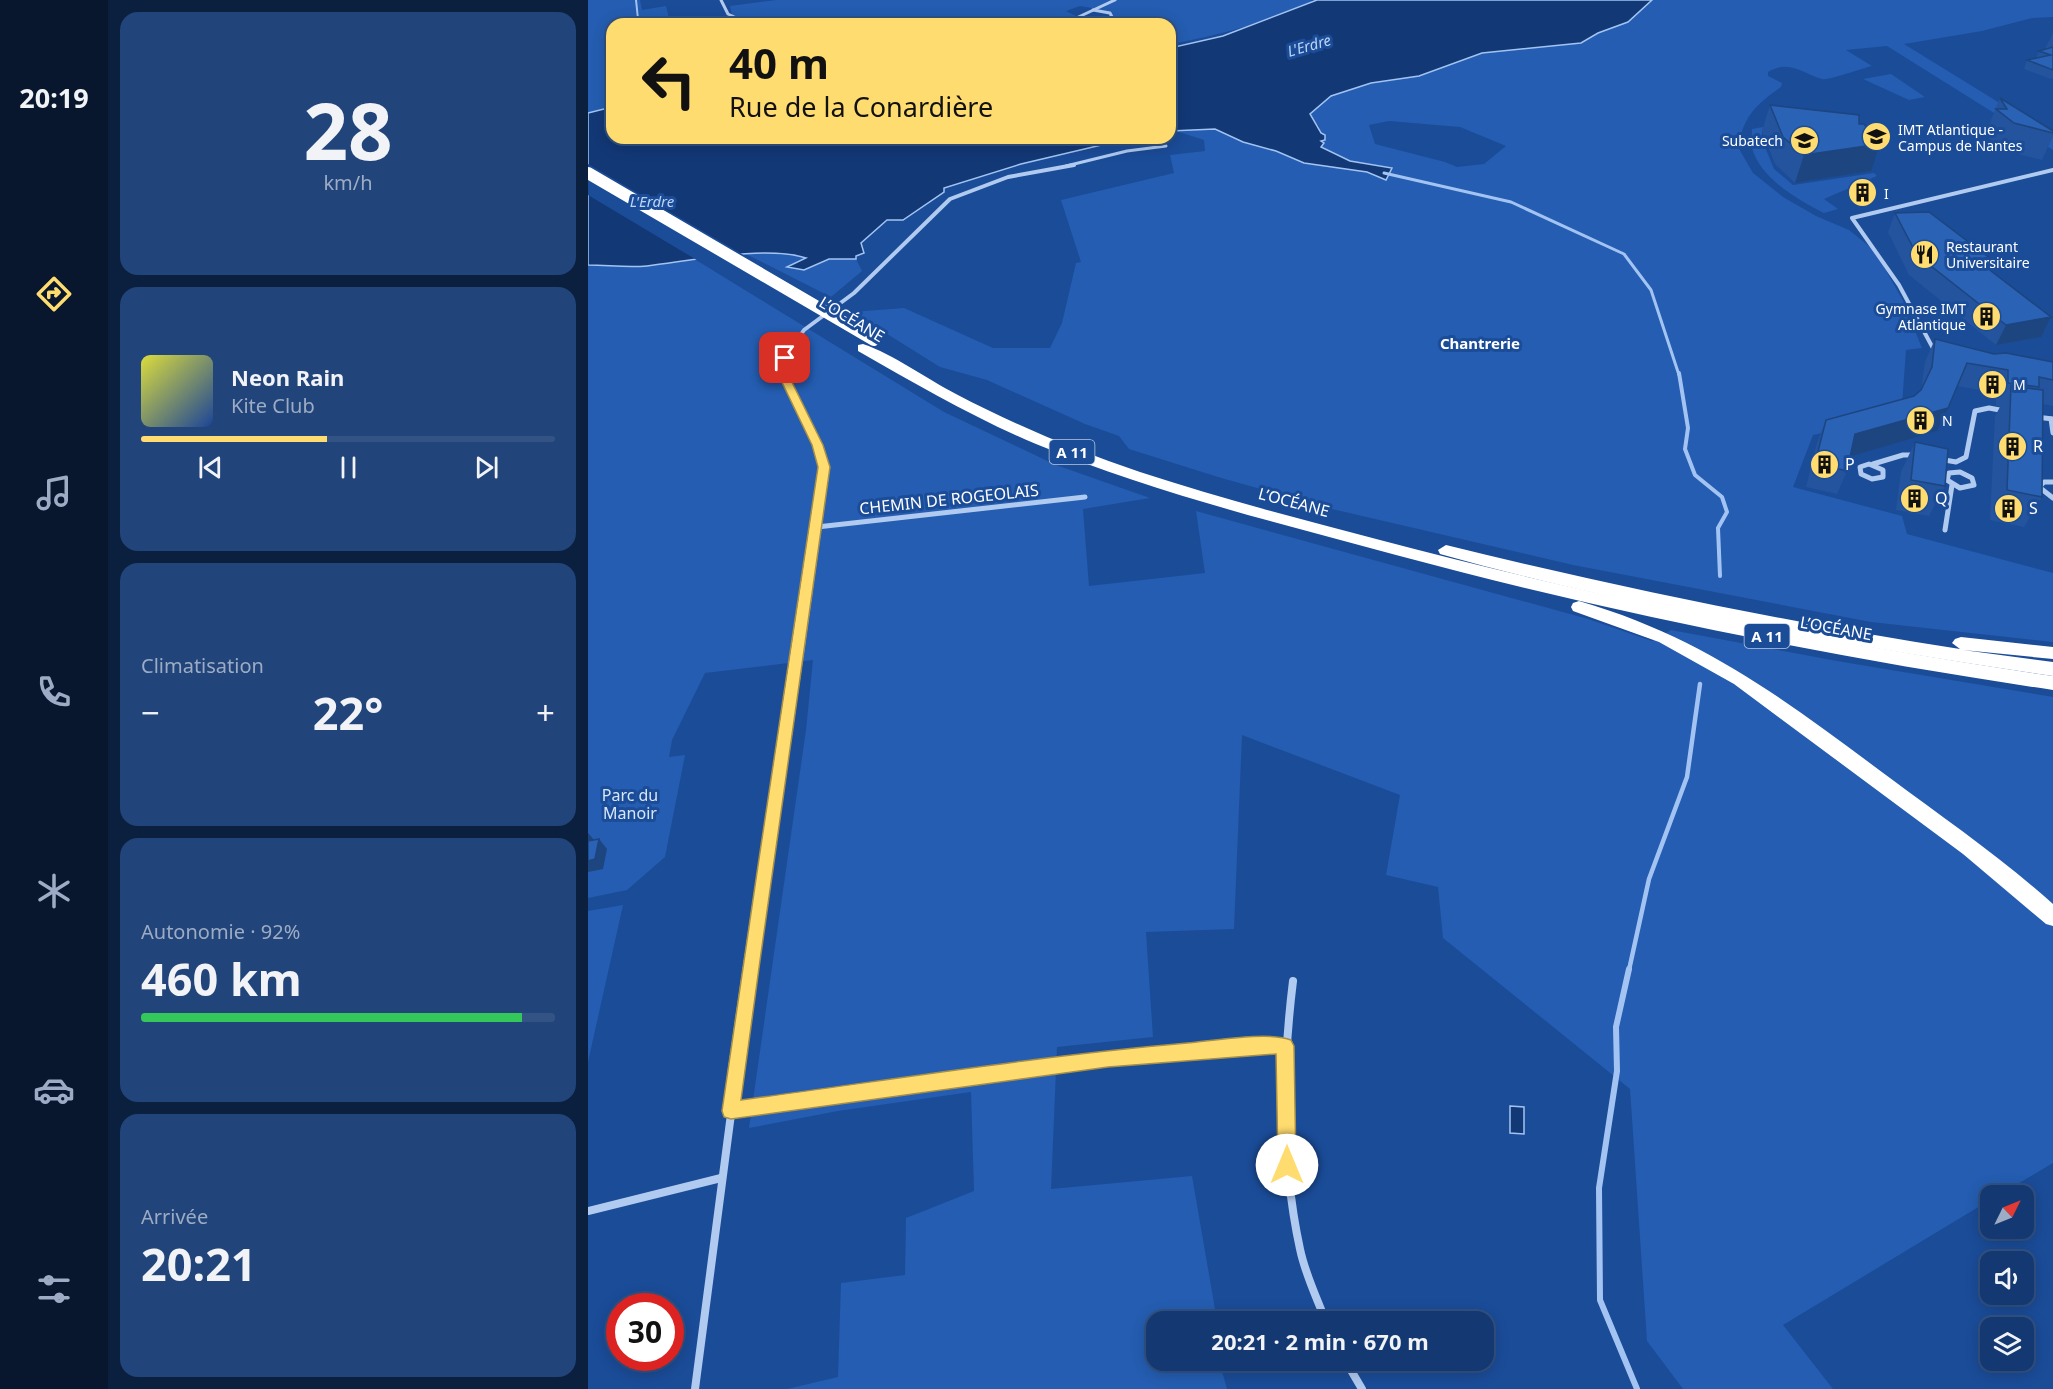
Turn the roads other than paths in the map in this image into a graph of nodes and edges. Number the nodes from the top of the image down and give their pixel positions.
1 (722, 0) edge
2 (1114, 0) edge
3 (1089, 10) junction
4 (736, 18) edge
5 (1075, 18) edge
6 (1109, 18) edge
7 (1166, 146) dead end
8 (2053, 170) edge
9 (588, 173) edge
10 (588, 185) edge
11 (868, 344) junction
12 (1940, 356) edge
13 (2016, 413) edge
14 (2028, 415) edge
15 (2052, 419) edge
16 (2053, 433) edge
17 (1921, 456) edge
18 (1930, 457) edge
19 (1956, 462) junction
20 (1873, 464) junction
21 (1960, 472) junction
22 (2053, 482) edge
23 (1952, 484) junction
24 (1085, 497) dead end
25 (2053, 498) edge
26 (817, 527) junction
27 (1945, 530) dead end
28 (1485, 573) junction
29 (1823, 633) junction
30 (2053, 653) edge
31 (2053, 669) edge
32 (2053, 683) edge
33 (2053, 917) edge
34 (1293, 981) dead end
35 (1285, 1046) junction
36 (731, 1111) junction
37 (721, 1178) junction
38 (588, 1212) edge
39 (1322, 1311) edge
40 (1351, 1371) edge
41 (695, 1389) edge
42 (1362, 1389) edge

1 - 4 street
2 - 3 street
3 - 5 street
3 - 6 street
7 - 26 street
8 - 12 street
9 - 11 highway, L’OCÉANE / A 11, bridge
10 - 11 highway, L’OCÉANE / A 11
11 - 28 highway, L’OCÉANE / A 11
11 - 29 highway, L’OCÉANE / A 11
13 - 19 street
14 - 15 street
15 - 16 street
17 - 20 street
18 - 19 street
19 - 21 street
20 - 20 street
21 - 23 street
21 - 23 street
22 - 25 street
23 - 27 street
24 - 26 street, CHEMIN DE ROGEOLAIS
26 - 36 street
28 - 32 highway, L’OCÉANE / A 11
28 - 33 highway
29 - 30 highway
29 - 31 highway, L’OCÉANE / A 11
34 - 35 street
35 - 36 street
35 - 39 street
36 - 37 street
37 - 38 street
37 - 41 street
40 - 42 street

